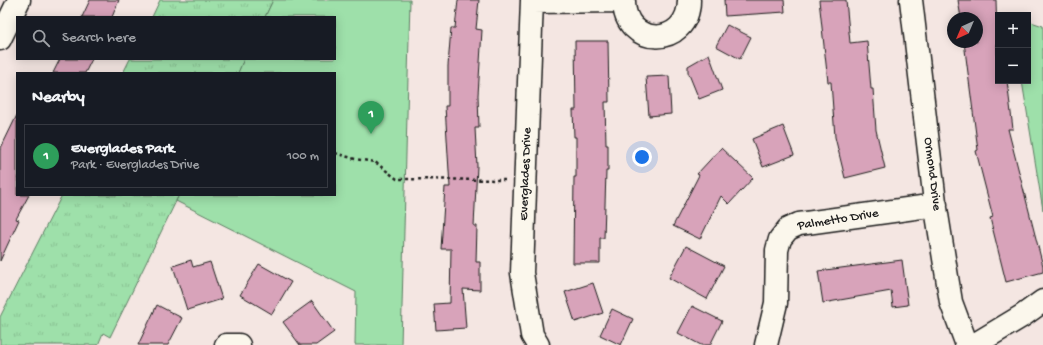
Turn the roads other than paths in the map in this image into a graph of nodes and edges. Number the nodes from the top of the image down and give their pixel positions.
1 (19, 0) edge
2 (624, 0) edge
3 (689, 0) edge
4 (911, 0) edge
5 (532, 1) edge
6 (0, 39) edge
7 (936, 205) junction
8 (1043, 301) edge
9 (226, 345) edge
10 (239, 345) edge
11 (538, 345) edge
12 (766, 345) edge
13 (967, 345) edge
14 (974, 345) edge

1 - 6 street
2 - 3 street
2 - 5 street
4 - 7 street, Ormond Drive
5 - 11 street, Everglades Drive
7 - 12 street, Palmetto Drive
7 - 13 street, Ormond Drive
8 - 14 street
9 - 10 street

